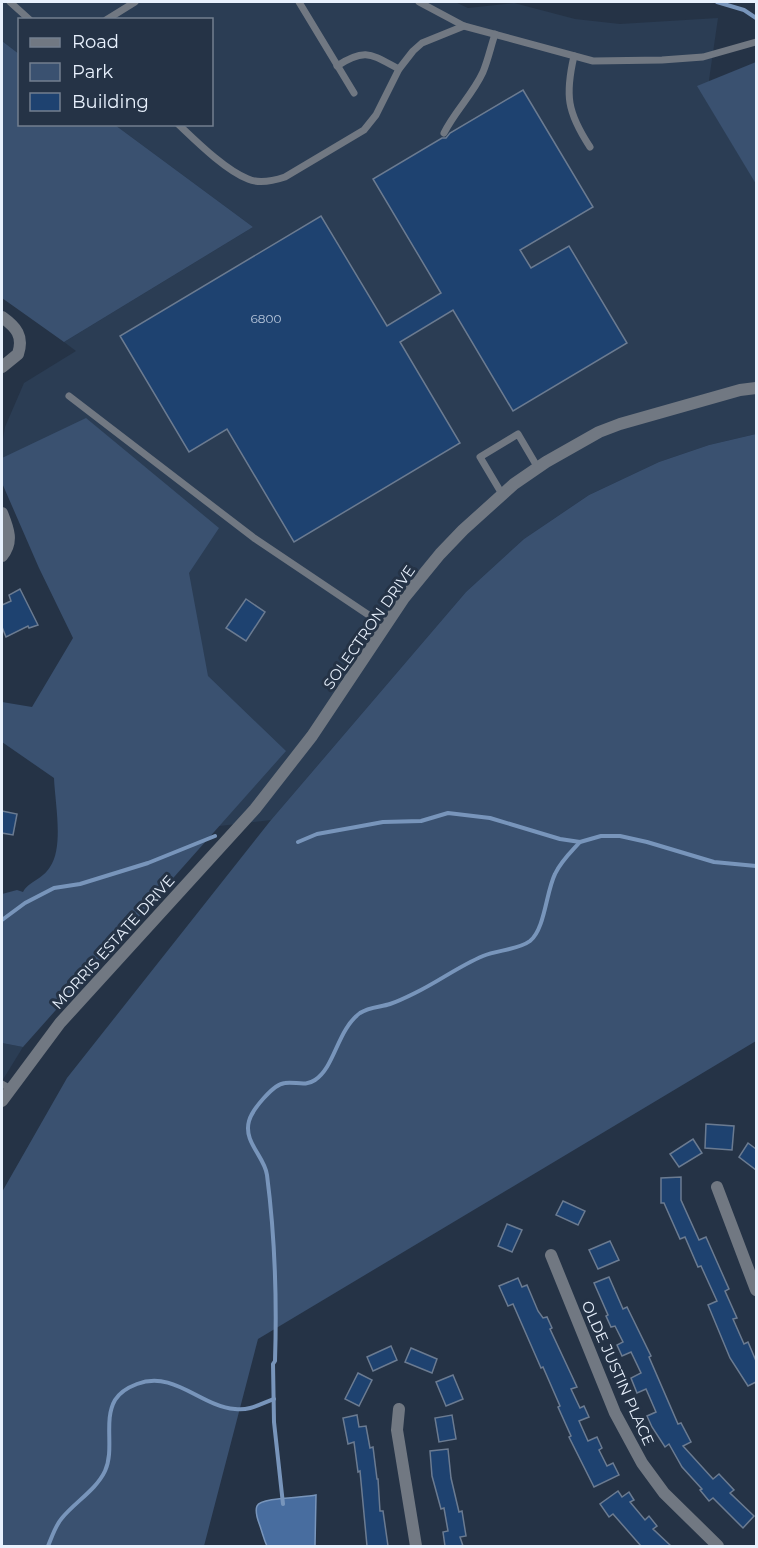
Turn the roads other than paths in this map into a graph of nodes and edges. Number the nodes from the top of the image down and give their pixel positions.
1 (10, 2) edge
2 (135, 2) edge
3 (299, 2) edge
4 (419, 2) edge
5 (28, 18) edge
6 (109, 18) edge
7 (464, 26) junction
8 (495, 34) junction
9 (756, 42) edge
10 (574, 56) junction
11 (337, 66) junction
12 (399, 69) junction
13 (354, 93) dead end
14 (180, 126) edge
15 (444, 133) dead end
16 (590, 147) dead end
17 (2, 317) edge
18 (2, 367) edge
19 (756, 388) edge
20 (69, 396) dead end
21 (538, 468) junction
22 (502, 494) junction
23 (2, 513) edge
24 (2, 556) edge
25 (386, 626) junction
26 (255, 809) joint
27 (6, 1086) edge
28 (2, 1101) edge
29 (717, 1187) dead end
30 (551, 1255) dead end
31 (756, 1290) edge
32 (399, 1409) dead end
33 (416, 1546) edge
34 (718, 1546) edge

1 - 5 lane
2 - 6 lane
3 - 11 lane
4 - 7 lane
7 - 8 lane
7 - 12 lane
8 - 10 lane
8 - 15 lane
9 - 10 lane
10 - 16 lane
11 - 12 lane
11 - 13 lane
12 - 14 lane
17 - 18 street
19 - 21 street, SOLECTRON DRIVE
20 - 25 lane
21 - 22 street, SOLECTRON DRIVE
21 - 22 lane
22 - 25 street, SOLECTRON DRIVE
23 - 24 street
25 - 26 street, SOLECTRON DRIVE
26 - 27 street, MORRIS ESTATE DRIVE
27 - 28 street, MORRIS ESTATE DRIVE
29 - 31 street
30 - 34 street, OLDE JUSTIN PLACE
32 - 33 street

